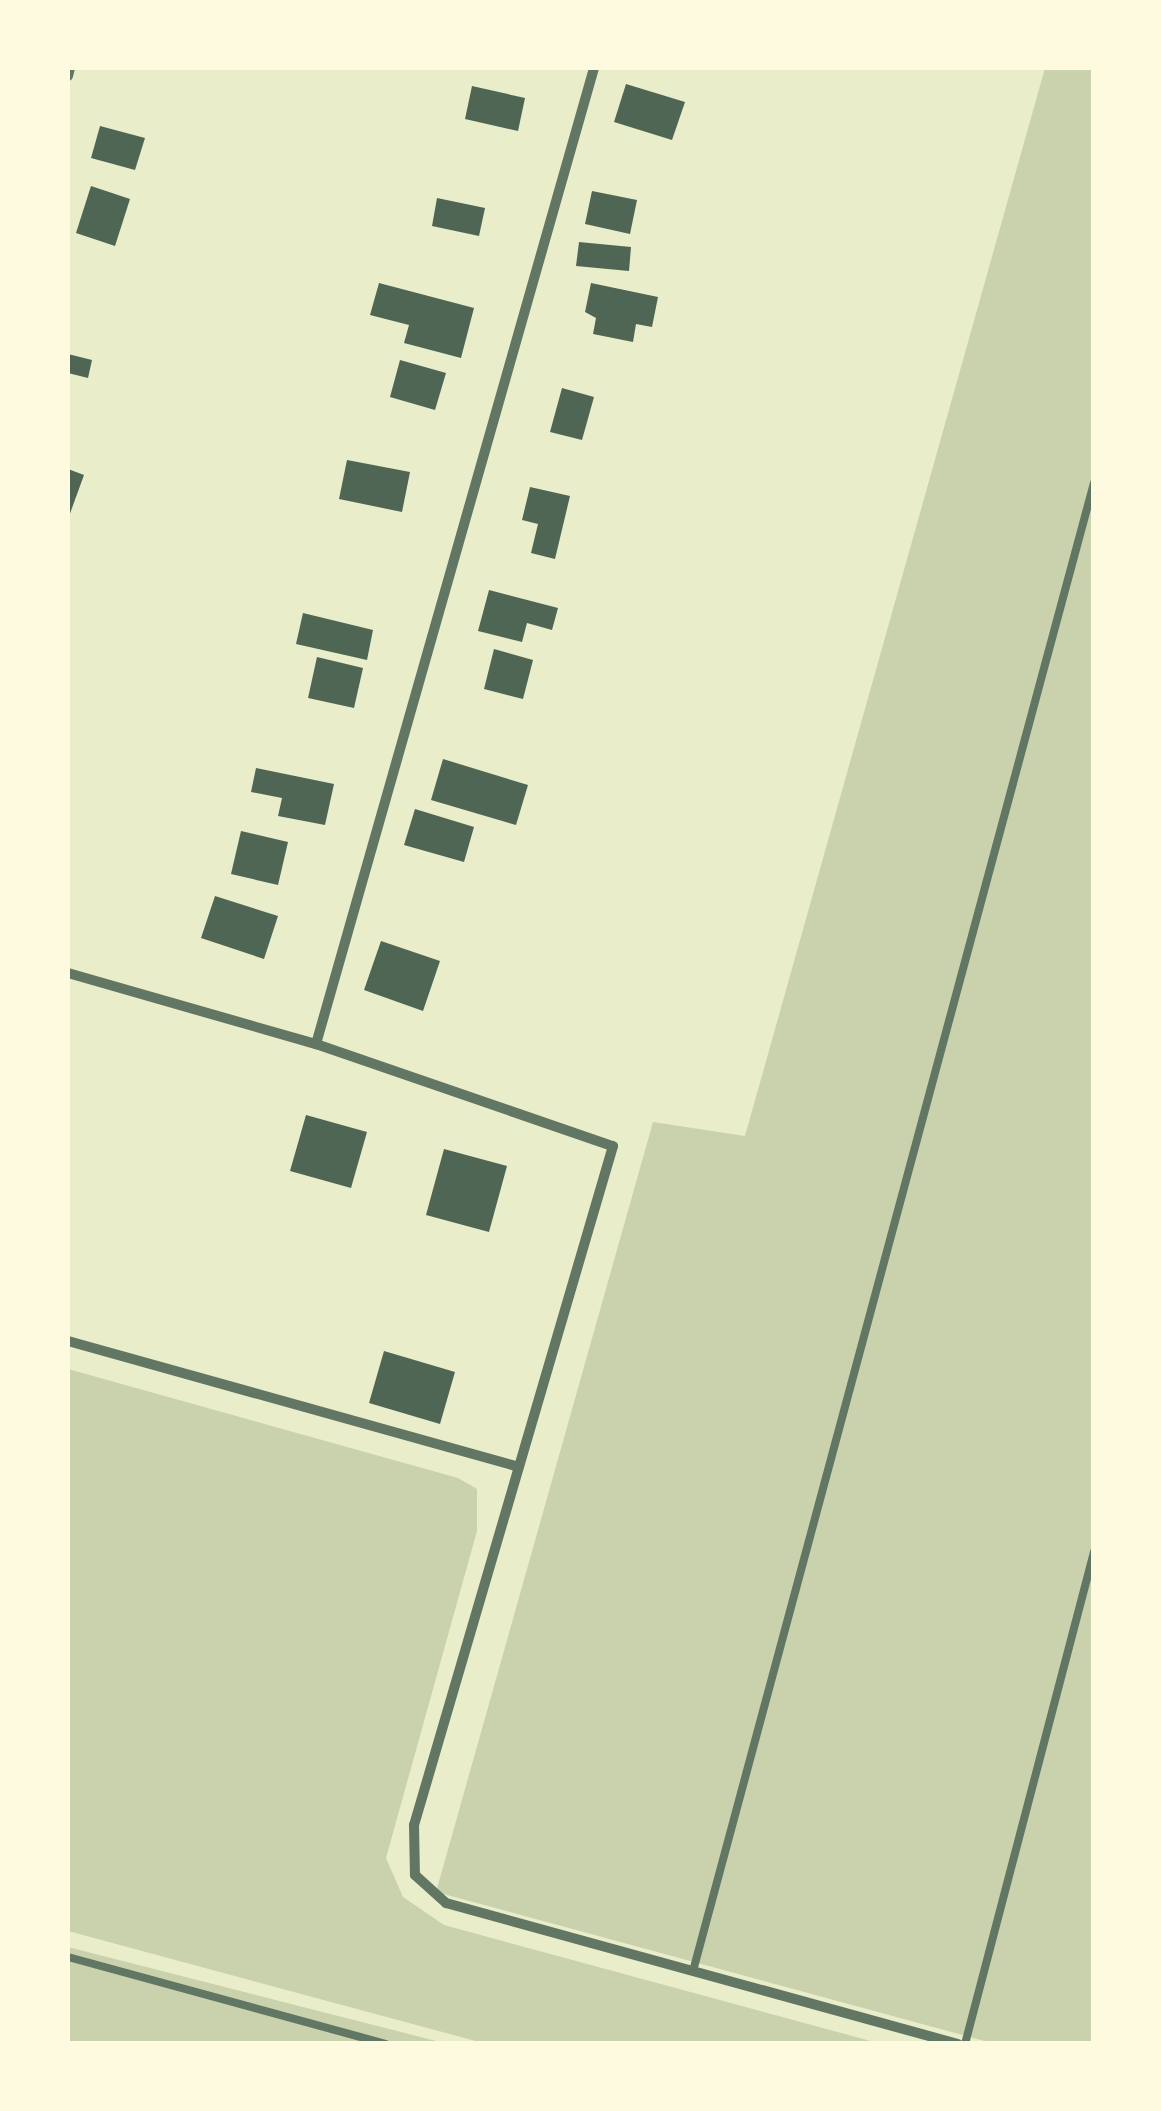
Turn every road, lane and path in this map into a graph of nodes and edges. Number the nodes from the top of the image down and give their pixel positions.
1 (70, 68) edge
2 (594, 68) edge
3 (68, 76) edge
4 (1094, 483) edge
5 (68, 974) edge
6 (316, 1044) junction
7 (68, 1342) edge
8 (520, 1467) junction
9 (1094, 1552) edge
10 (68, 1957) edge
11 (694, 1971) junction
12 (385, 2044) edge
13 (962, 2044) edge

1 - 3 street
2 - 6 street
4 - 11 lane
5 - 6 street
6 - 8 street
7 - 8 street
8 - 11 street
9 - 13 lane
10 - 12 lane
11 - 13 street

